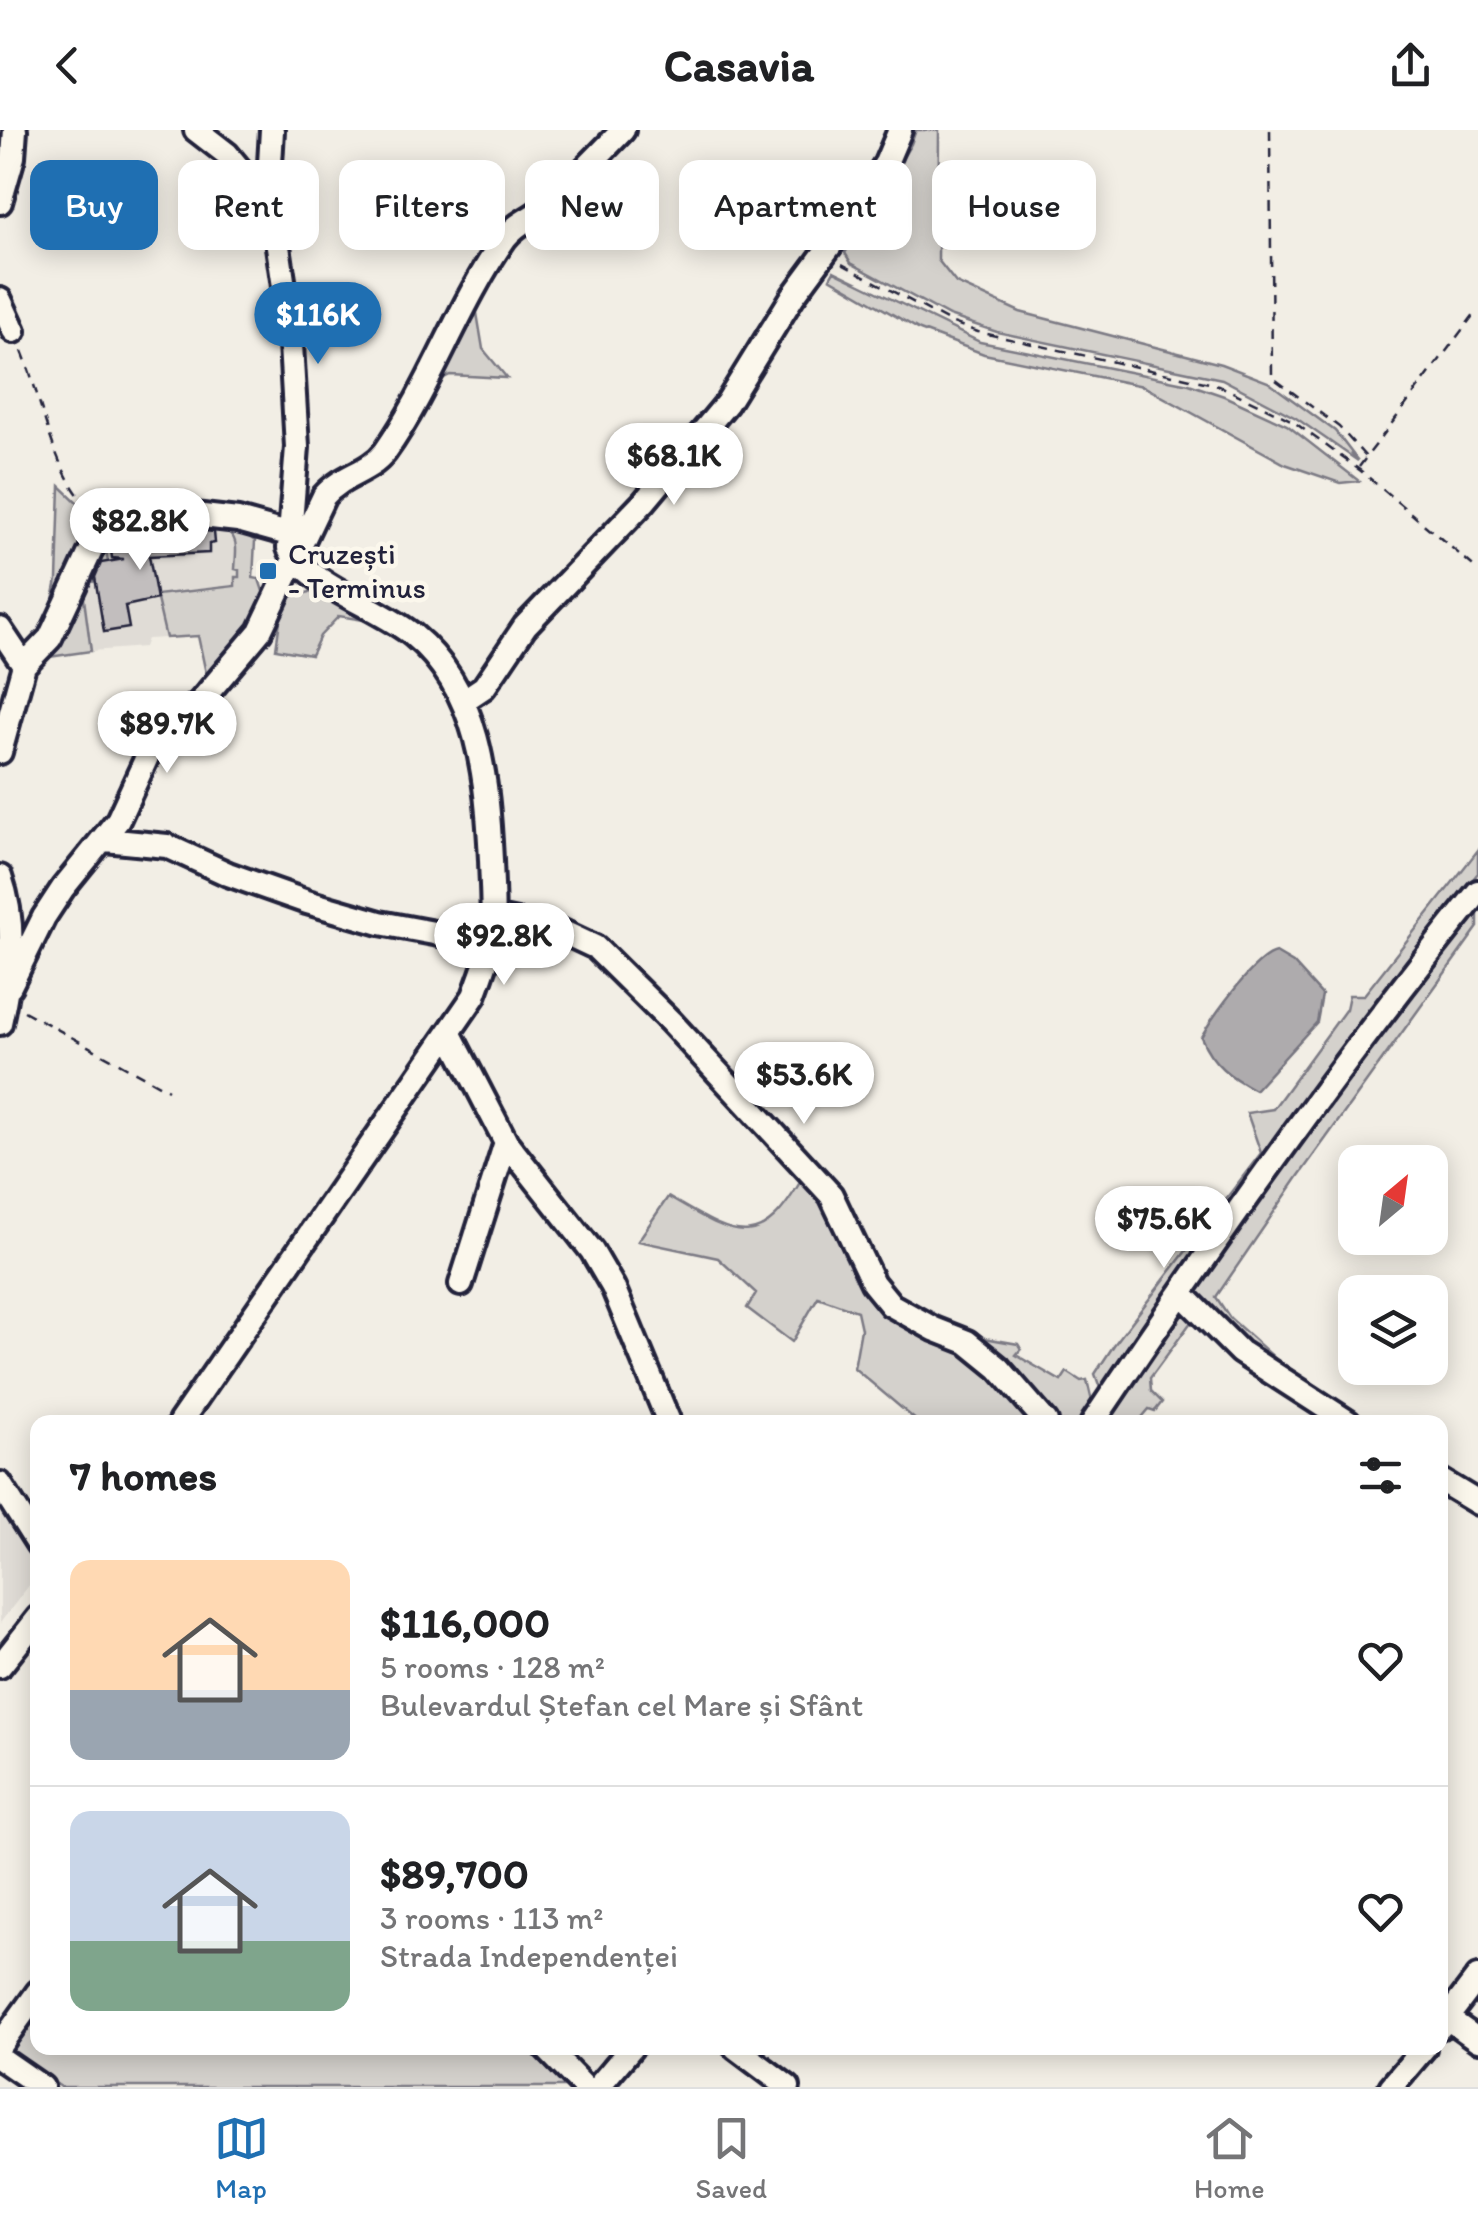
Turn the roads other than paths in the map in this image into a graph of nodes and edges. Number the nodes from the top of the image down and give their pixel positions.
1 (15, 130) edge
2 (196, 130) edge
3 (272, 130) edge
4 (623, 130) edge
5 (900, 130) edge
6 (232, 160) edge
7 (270, 160) edge
8 (0, 202) edge
9 (280, 250) edge
10 (0, 300) edge
11 (14, 332) road end
12 (288, 534) junction
13 (295, 559) junction
14 (0, 629) edge
15 (24, 665) junction
16 (463, 701) junction
17 (0, 752) edge
18 (105, 840) junction
19 (0, 878) edge
20 (1478, 892) edge
21 (493, 917) junction
22 (488, 953) junction
23 (5, 1003) edge
24 (450, 1034) junction
25 (506, 1142) junction
26 (462, 1284) dead end
27 (1180, 1292) junction
28 (185, 1415) edge
29 (666, 1415) edge
30 (1040, 1415) edge
31 (1098, 1415) edge
32 (1337, 1415) edge
33 (0, 1484) edge
34 (1448, 1485) edge
35 (1478, 1503) edge
36 (30, 1531) edge
37 (30, 1628) edge
38 (0, 1666) edge
39 (1478, 1977) edge
40 (30, 2003) edge
41 (1448, 2013) edge
42 (1448, 2023) edge
43 (1478, 2040) edge
44 (0, 2046) edge
45 (553, 2055) edge
46 (624, 2055) edge
47 (745, 2055) edge
48 (1418, 2055) edge
49 (0, 2058) edge
50 (42, 2087) edge
51 (584, 2087) edge
52 (598, 2087) edge
53 (788, 2087) edge
54 (1392, 2087) edge

1 - 8 street
2 - 6 street
3 - 7 street
4 - 13 street
5 - 16 street
9 - 12 street
10 - 11 street
12 - 13 street
12 - 15 street
13 - 16 street
13 - 18 street
14 - 15 street
15 - 17 street
16 - 21 street
18 - 22 street
18 - 23 street
19 - 23 street
20 - 27 street
21 - 22 street
21 - 30 street
22 - 24 street
24 - 25 street
24 - 28 street
25 - 26 street
25 - 29 street
27 - 31 street
27 - 32 street
33 - 36 street
34 - 35 street
37 - 38 street
39 - 41 street
40 - 44 street
42 - 43 street
45 - 51 street
46 - 52 street
47 - 53 street
48 - 54 street
49 - 50 street

